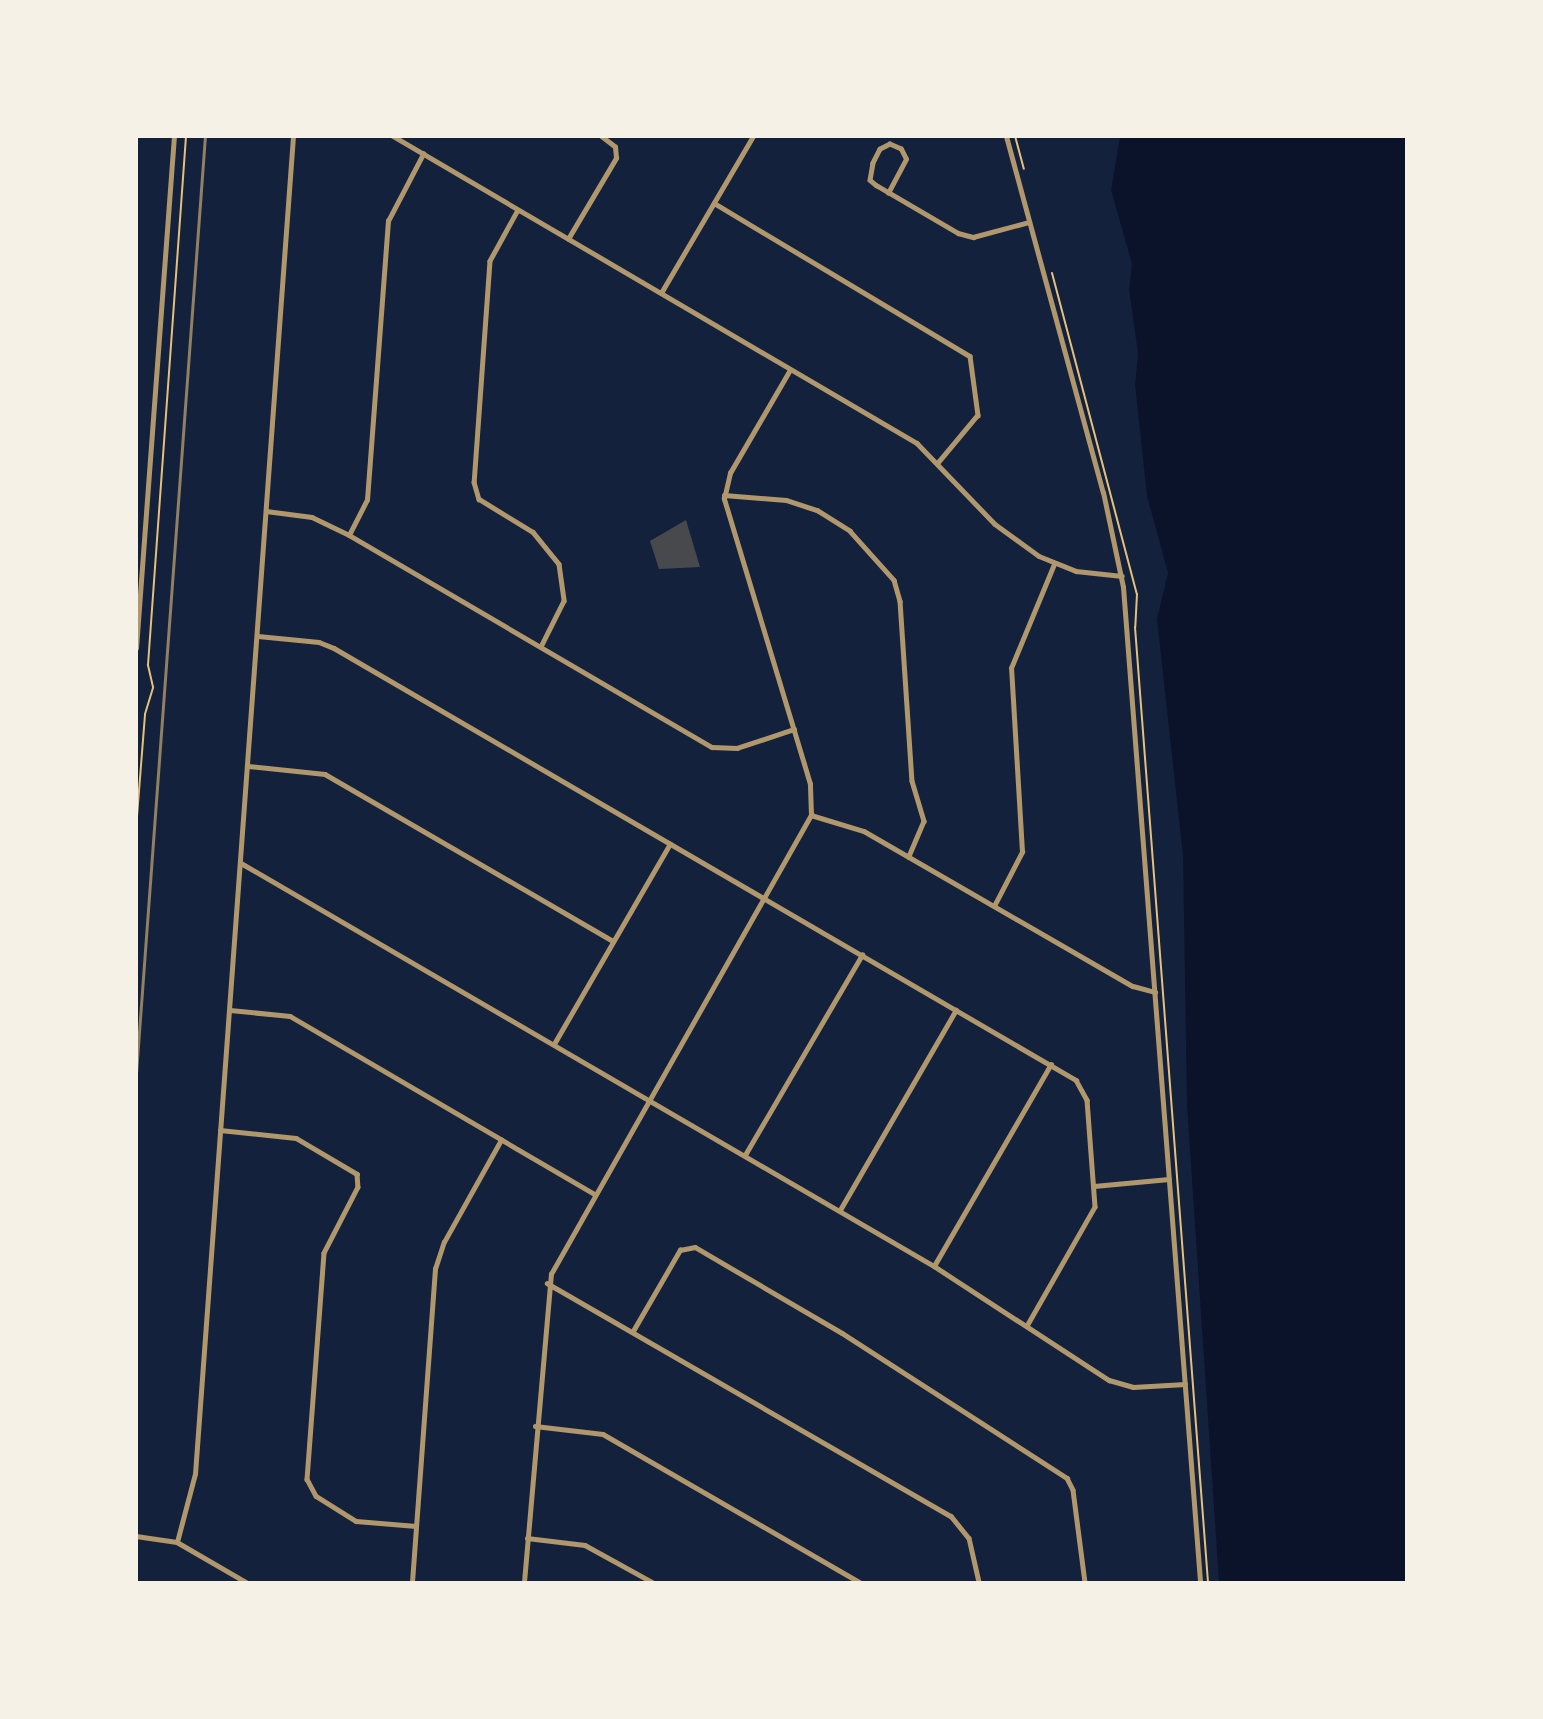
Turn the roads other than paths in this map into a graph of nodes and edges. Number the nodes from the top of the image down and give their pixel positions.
1 (173, 136) edge
2 (293, 136) edge
3 (393, 136) edge
4 (601, 136) edge
5 (753, 136) edge
6 (1006, 136) edge
7 (423, 154) junction
8 (888, 192) junction
9 (715, 203) junction
10 (518, 210) junction
11 (1029, 222) junction
12 (568, 239) junction
13 (661, 293) junction
14 (790, 370) junction
15 (939, 463) junction
16 (724, 495) junction
17 (266, 512) junction
18 (349, 535) junction
19 (1054, 564) junction
20 (1122, 576) junction
21 (258, 636) junction
22 (541, 647) junction
23 (136, 648) edge
24 (794, 729) junction
25 (248, 766) junction
26 (811, 815) junction
27 (670, 844) junction
28 (909, 857) junction
29 (241, 863) junction
30 (766, 899) junction
31 (994, 906) junction
32 (613, 940) junction
33 (862, 955) junction
34 (1155, 992) junction
35 (230, 1010) junction
36 (956, 1010) junction
37 (554, 1044) junction
38 (1051, 1064) junction
39 (650, 1099) junction
40 (220, 1130) junction
41 (501, 1140) junction
42 (745, 1155) junction
43 (1170, 1179) junction
44 (1094, 1186) junction
45 (596, 1194) junction
46 (840, 1210) junction
47 (934, 1266) junction
48 (548, 1283) junction
49 (1027, 1326) junction
50 (633, 1331) junction
51 (1185, 1384) junction
52 (535, 1426) junction
53 (416, 1526) junction
54 (136, 1536) edge
55 (527, 1538) junction
56 (177, 1542) junction
57 (246, 1583) edge
58 (412, 1583) edge
59 (524, 1583) edge
60 (652, 1583) edge
61 (859, 1583) edge
62 (979, 1583) edge
63 (1085, 1583) edge
64 (1200, 1583) edge

1 - 23 street
2 - 17 street
3 - 7 street
4 - 12 street
5 - 9 street
6 - 11 street
7 - 10 street
7 - 18 street
8 - 8 street
8 - 11 street
9 - 13 street
9 - 15 street
10 - 12 street
10 - 22 street
11 - 20 street
12 - 13 street
13 - 14 street
14 - 15 street
14 - 16 street
15 - 19 street
16 - 24 street
16 - 28 street
17 - 18 street
17 - 21 street
18 - 22 street
19 - 20 street
19 - 31 street
20 - 34 street
21 - 25 street
21 - 27 street
22 - 24 street
24 - 26 street
25 - 29 street
25 - 32 street
26 - 28 street
26 - 30 street
27 - 30 street
27 - 32 street
28 - 31 street
29 - 35 street
29 - 37 street
30 - 33 street
30 - 39 street
31 - 34 street
32 - 37 street
33 - 36 street
33 - 42 street
34 - 43 street
35 - 40 street
35 - 41 street
36 - 38 street
36 - 46 street
37 - 39 street
38 - 44 street
38 - 47 street
39 - 42 street
39 - 45 street
40 - 53 street
40 - 56 street
41 - 45 street
41 - 53 street
42 - 46 street
43 - 44 street
43 - 51 street
44 - 49 street
45 - 48 street
46 - 47 street
47 - 49 street
48 - 50 street
48 - 52 street
49 - 51 street
50 - 62 street
50 - 63 street
51 - 64 street
52 - 55 street
52 - 61 street
53 - 58 street
54 - 56 street
55 - 59 street
55 - 60 street
56 - 57 street

